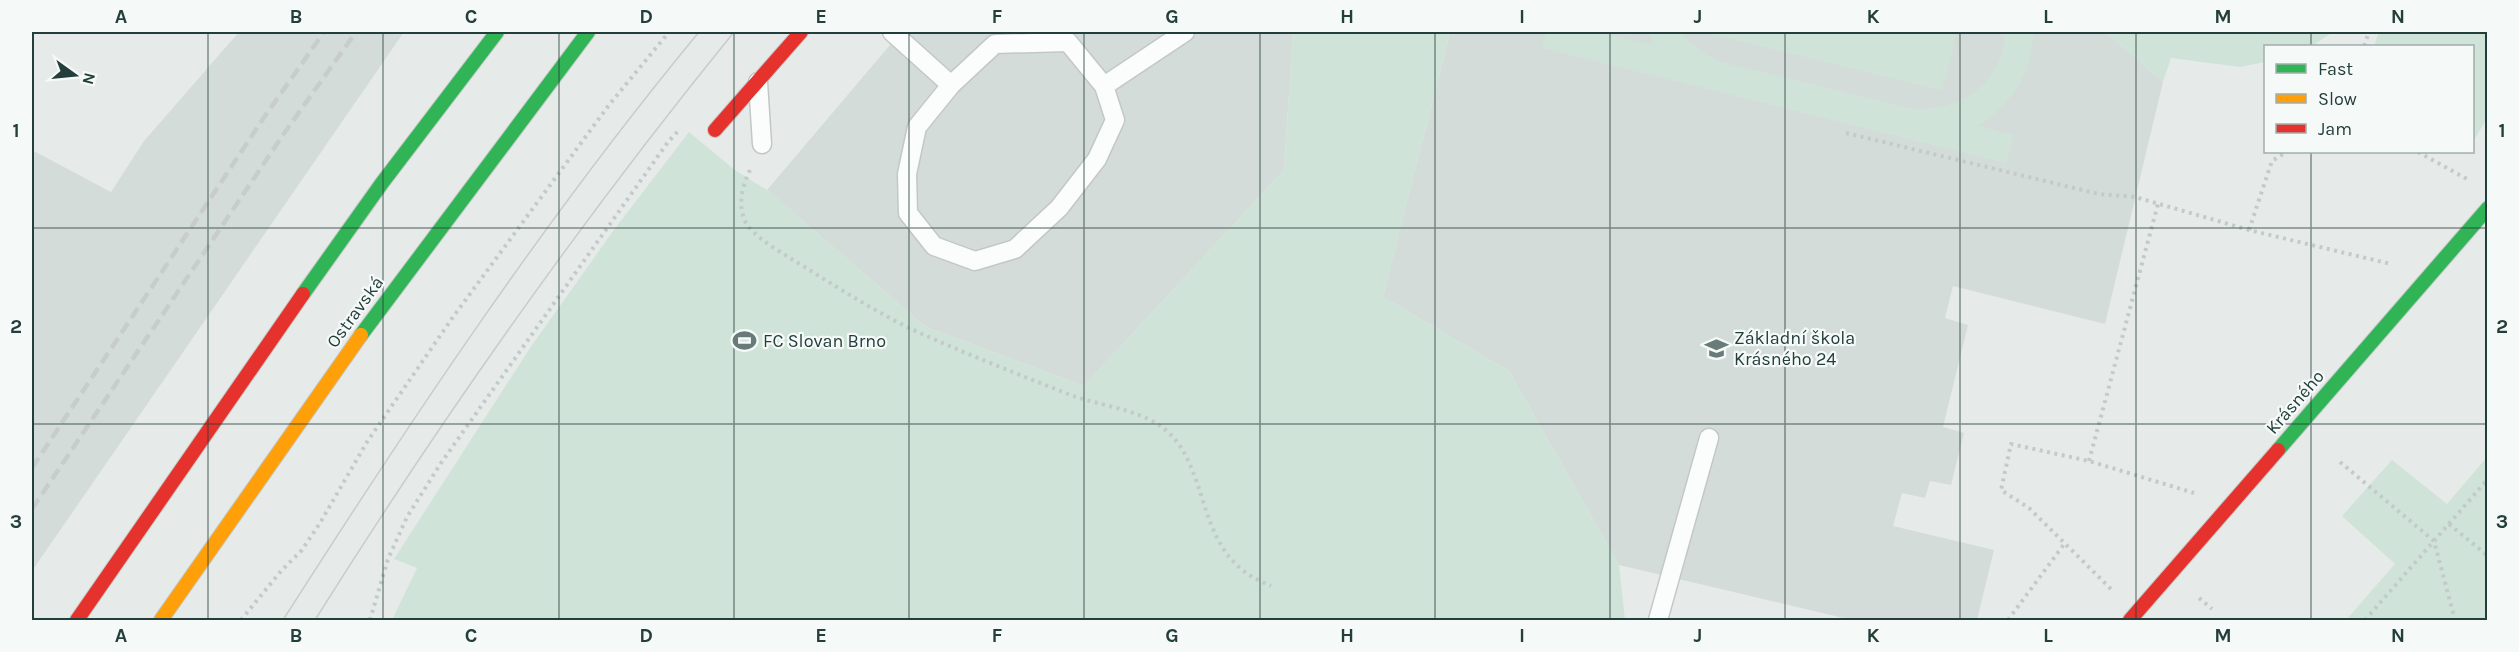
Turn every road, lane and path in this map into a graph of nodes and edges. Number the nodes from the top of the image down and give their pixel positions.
1 (497, 32) edge
2 (588, 32) edge
3 (669, 32) edge
4 (801, 32) edge
5 (892, 32) edge
6 (1185, 32) edge
7 (999, 38) edge
8 (758, 80) junction
9 (951, 85) junction
10 (1104, 86) junction
11 (714, 130) joint
12 (1846, 133) dead end
13 (762, 144) joint
14 (2284, 153) edge
15 (2420, 153) edge
16 (2473, 183) dead end
17 (2158, 204) junction
18 (2487, 208) edge
19 (2249, 230) junction
20 (2401, 267) dead end
21 (1709, 438) dead end
22 (2089, 461) junction
23 (2340, 462) dead end
24 (2487, 479) edge
25 (2200, 495) dead end
26 (2449, 524) junction
27 (2434, 541) junction
28 (2065, 543) junction
29 (2487, 556) edge
30 (1270, 586) dead end
31 (2114, 592) dead end
32 (2193, 594) dead end
33 (2212, 609) dead end
34 (370, 620) edge
35 (77, 621) edge
36 (161, 621) edge
37 (241, 621) edge
38 (1659, 621) edge
39 (2008, 621) edge
40 (2130, 621) edge
41 (2365, 621) edge
42 (2455, 621) edge

1 - 35 main road
2 - 36 main road, Ostravská
3 - 37 path
4 - 8 main road
5 - 9 lane
6 - 10 lane
7 - 9 lane
7 - 10 lane
8 - 11 main road
8 - 13 lane
9 - 10 lane
11 - 34 path
12 - 17 path
13 - 30 path
14 - 19 path
15 - 16 path
17 - 19 path
17 - 22 path
18 - 40 main road, Krásného
19 - 20 path
21 - 38 lane
22 - 25 path
22 - 28 path
23 - 27 path
24 - 26 path
26 - 27 path
26 - 29 path
27 - 41 path
27 - 42 path
28 - 31 path
28 - 39 path
32 - 33 path

